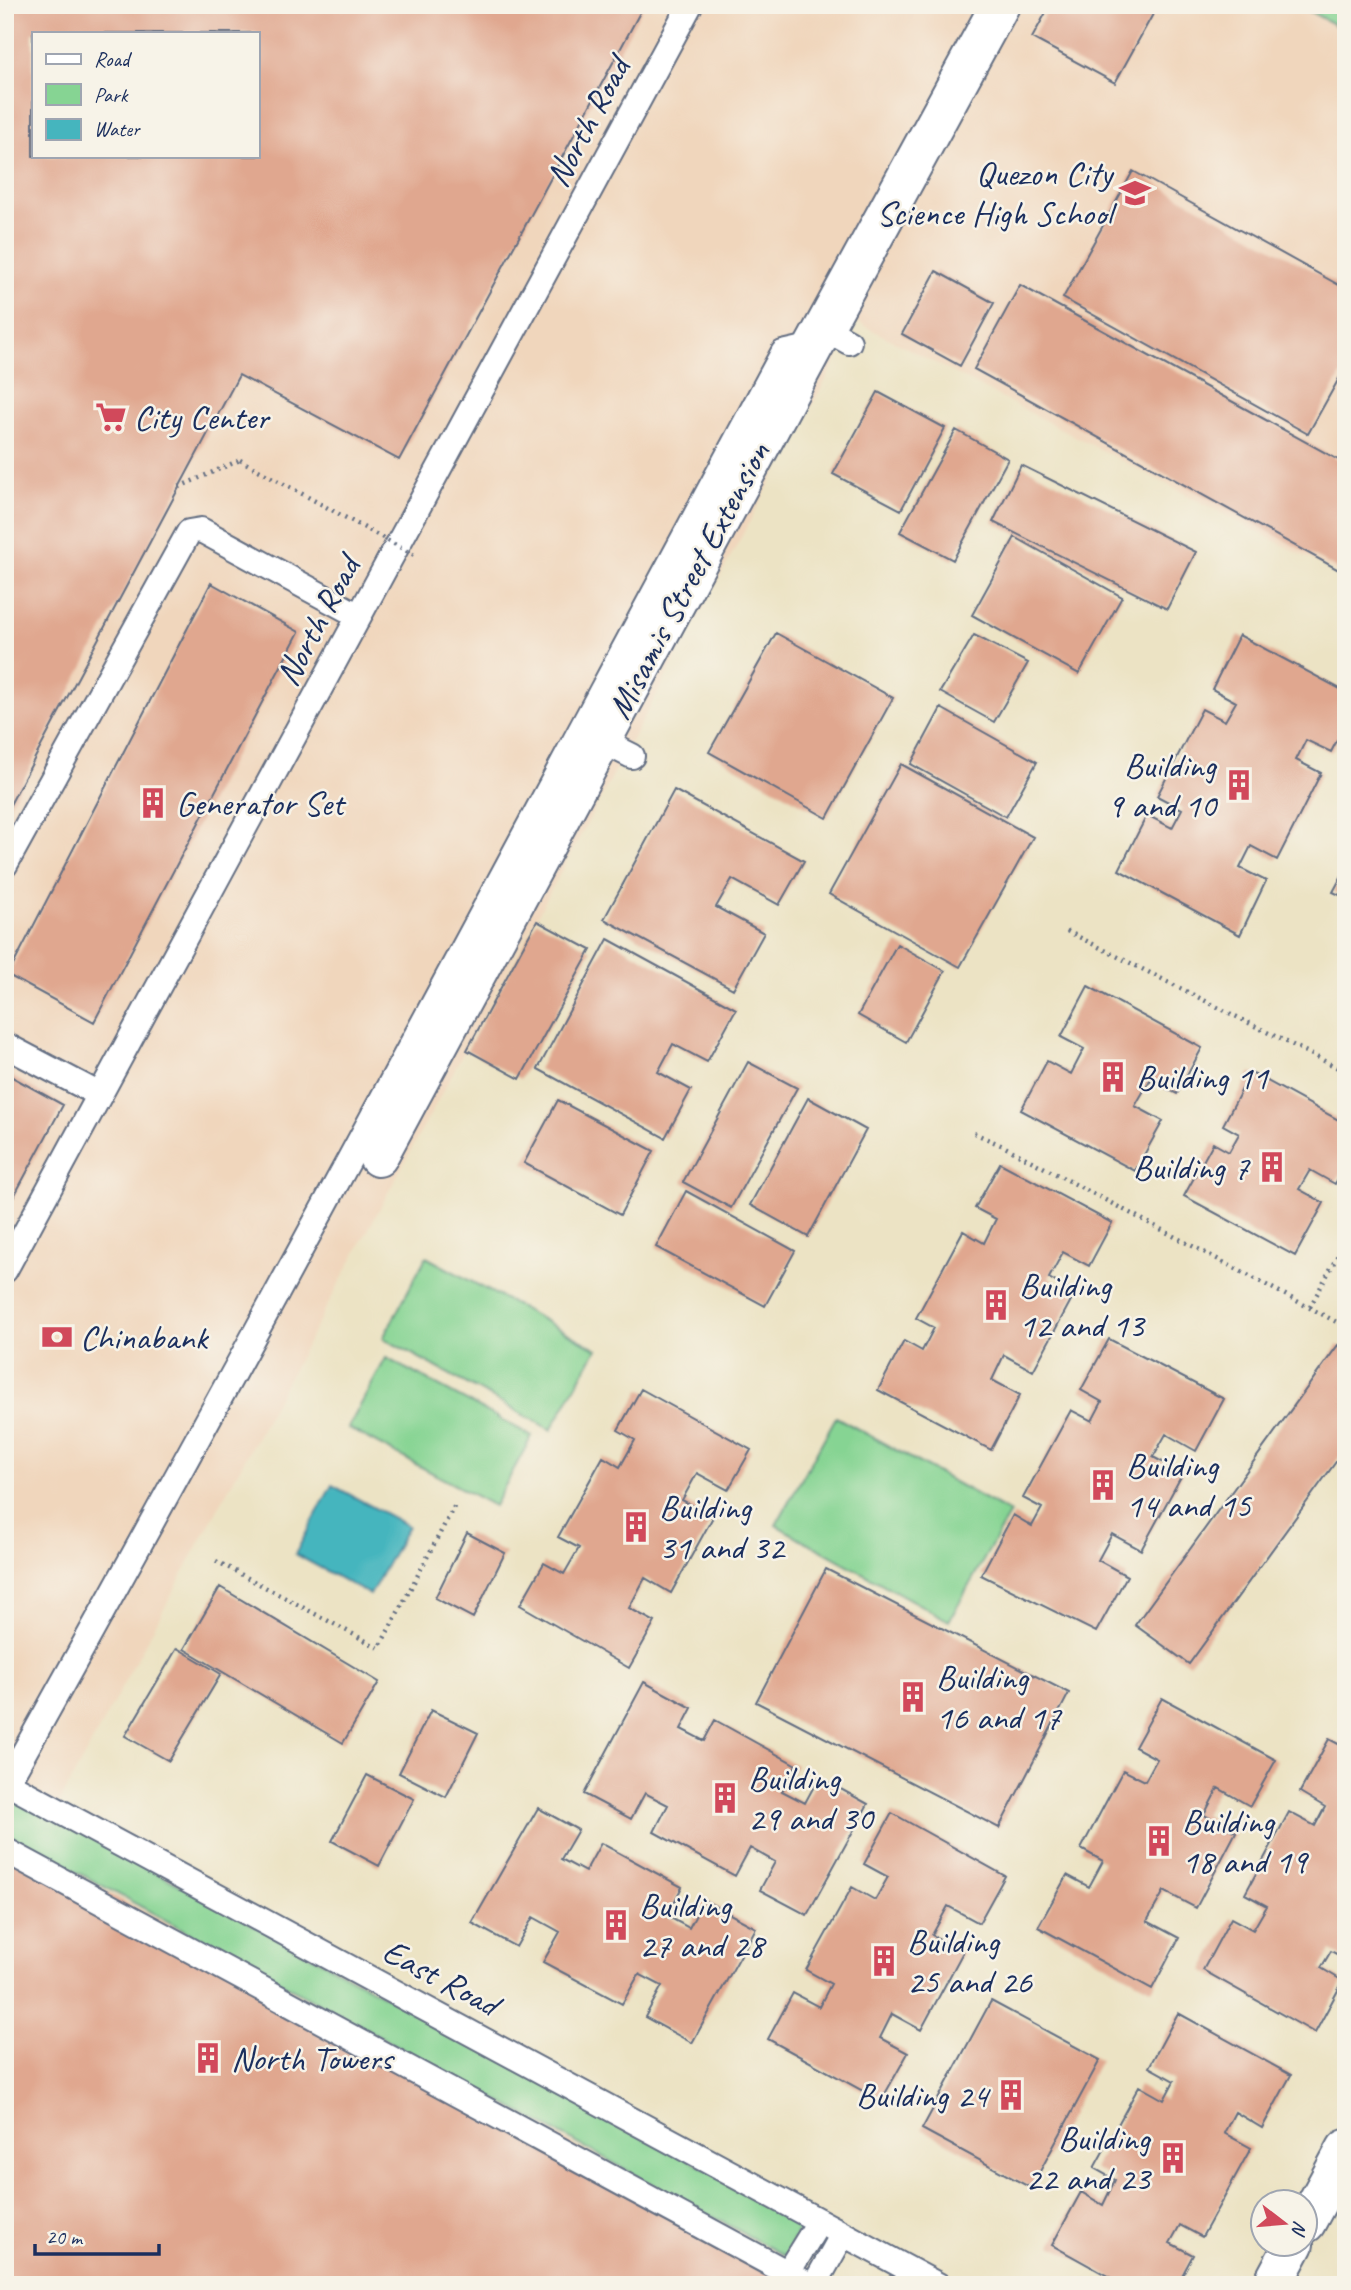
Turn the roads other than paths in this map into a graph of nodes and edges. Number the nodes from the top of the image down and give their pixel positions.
1 (690, 5) edge
2 (1000, 5) edge
3 (829, 338) junction
4 (359, 616) junction
5 (5, 865) edge
6 (5, 1045) edge
7 (100, 1095) junction
8 (378, 1157) dead end
9 (5, 1270) edge
10 (6, 1782) edge
11 (5, 1850) edge
12 (1346, 2149) edge
13 (1320, 2197) edge
14 (819, 2222) junction
15 (843, 2234) junction
16 (1287, 2258) edge
17 (784, 2279) edge
18 (811, 2285) edge
19 (938, 2285) edge
20 (1272, 2285) edge

1 - 4 lane, North Road
2 - 3 street, Misamis Street Extension
3 - 8 street, Misamis Street Extension
3 - 10 lane
4 - 5 lane
4 - 7 lane, North Road
6 - 7 lane
7 - 9 lane, North Road
10 - 14 lane, East Road
11 - 17 lane
12 - 13 street
14 - 15 lane, East Road
14 - 17 lane
15 - 18 lane
15 - 19 lane, East Road
16 - 20 street
17 - 18 lane

